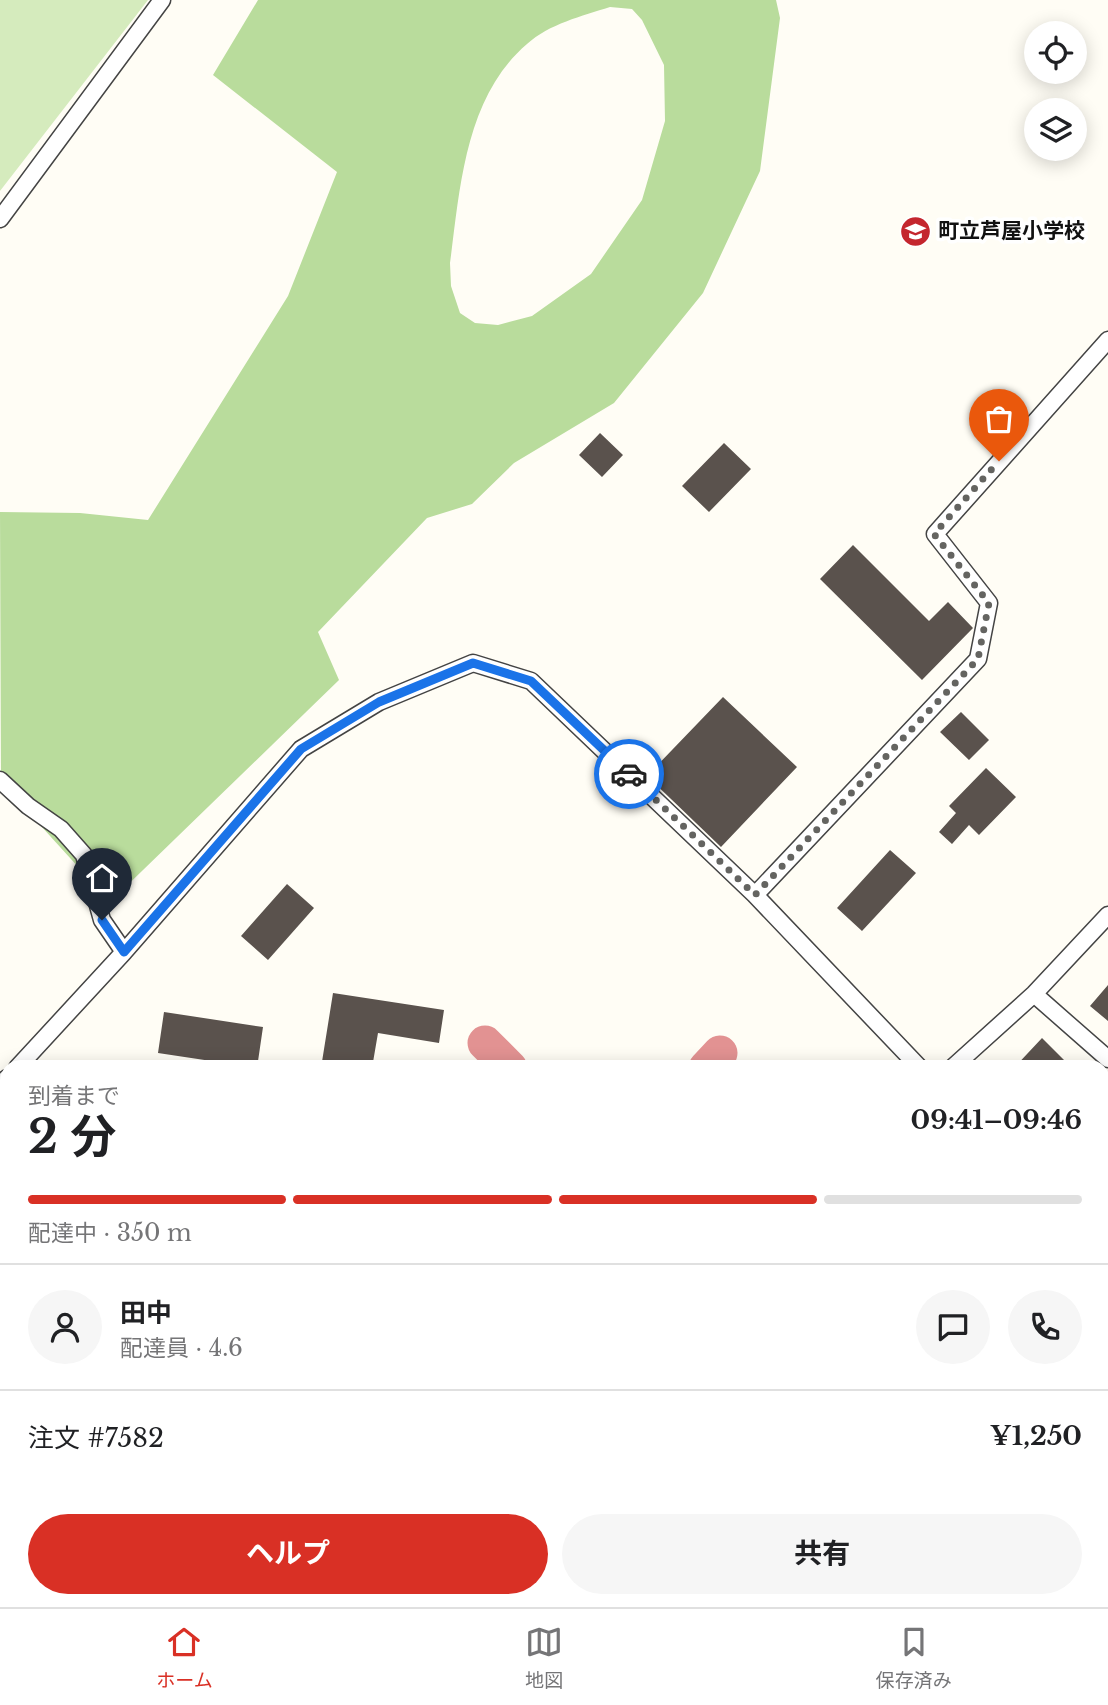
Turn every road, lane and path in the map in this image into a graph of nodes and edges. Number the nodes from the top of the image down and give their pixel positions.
1 (162, 0) edge
2 (0, 219) edge
3 (1108, 340) edge
4 (0, 780) edge
5 (755, 895) junction
6 (1108, 915) edge
7 (124, 952) junction
8 (1034, 994) junction
9 (1108, 1059) edge
10 (24, 1060) edge
11 (912, 1060) edge
12 (961, 1060) edge

1 - 2 street
3 - 5 street
4 - 7 street
5 - 7 street
5 - 11 street
6 - 8 street
7 - 10 street
8 - 9 street
8 - 12 street

